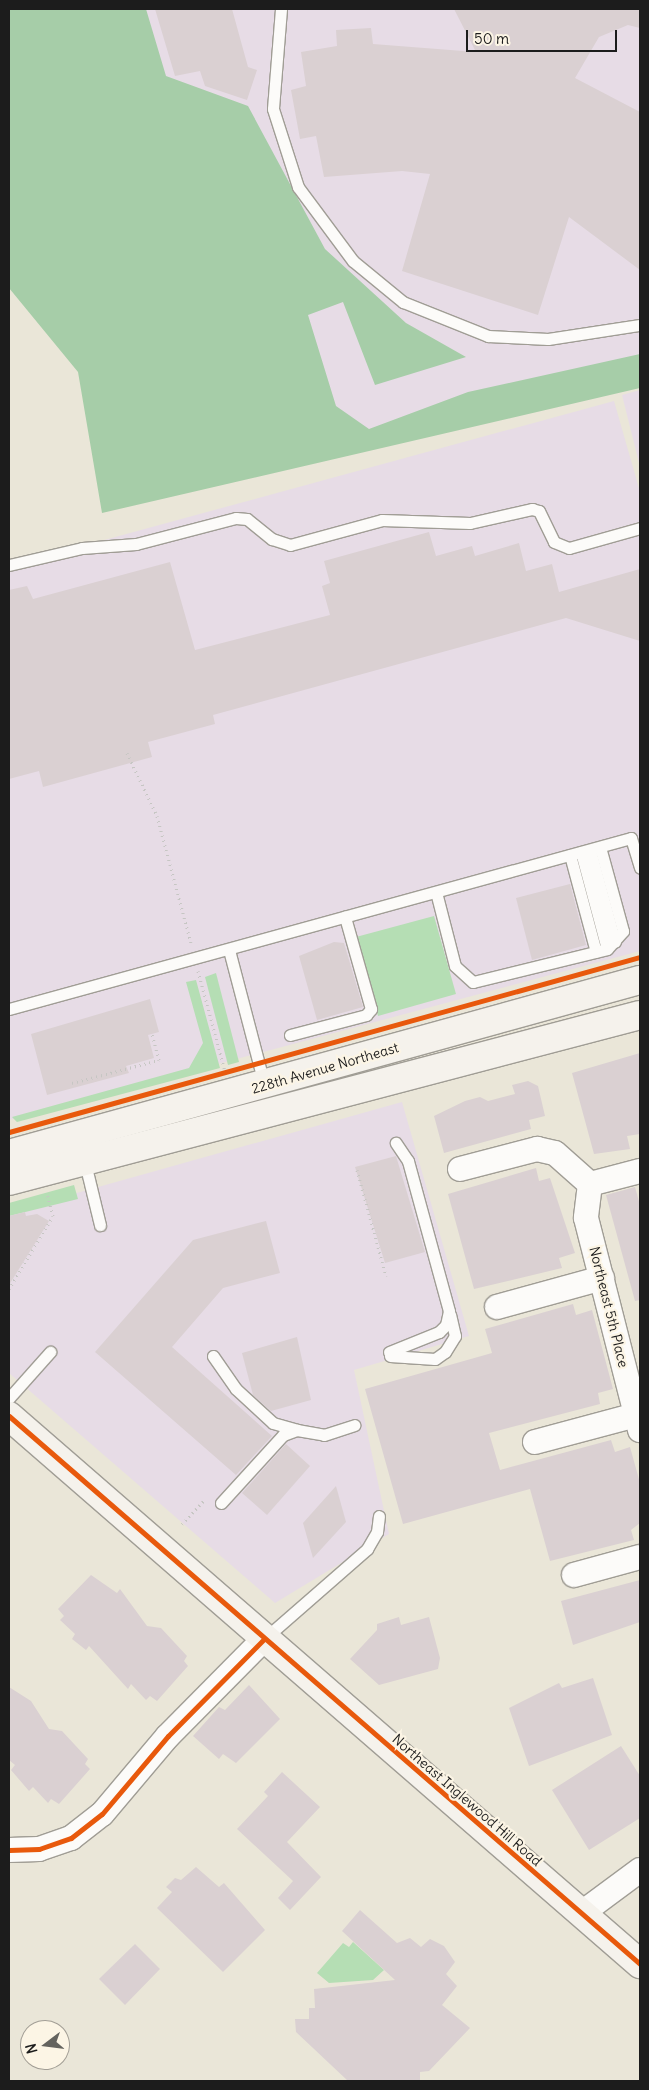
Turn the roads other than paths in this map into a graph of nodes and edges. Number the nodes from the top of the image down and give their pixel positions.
1 (281, 9) edge
2 (640, 326) edge
3 (640, 528) edge
4 (9, 565) edge
5 (585, 851) junction
6 (640, 868) edge
7 (436, 892) junction
8 (345, 918) junction
9 (606, 948) junction
10 (229, 950) junction
11 (640, 980) edge
12 (640, 1001) edge
13 (9, 1008) edge
14 (640, 1015) edge
15 (578, 1030) junction
16 (290, 1035) dead end
17 (356, 1059) junction
18 (261, 1074) junction
19 (268, 1112) junction
20 (396, 1143) dead end
21 (132, 1150) junction
22 (9, 1154) edge
23 (85, 1163) junction
24 (460, 1169) dead end
25 (640, 1170) edge
26 (9, 1181) edge
27 (590, 1184) junction
28 (100, 1225) dead end
29 (602, 1278) junction
30 (497, 1307) dead end
31 (449, 1311) junction
32 (50, 1352) dead end
33 (213, 1356) dead end
34 (9, 1398) edge
35 (9, 1410) edge
36 (638, 1422) edge
37 (19, 1425) edge
38 (354, 1426) dead end
39 (296, 1430) junction
40 (535, 1442) dead end
41 (221, 1503) dead end
42 (379, 1516) dead end
43 (640, 1556) edge
44 (574, 1575) dead end
45 (263, 1640) junction
46 (9, 1850) edge
47 (640, 1870) edge
48 (582, 1913) junction
49 (640, 1964) edge

1 - 2 lane
3 - 4 lane
5 - 6 lane
5 - 7 lane
5 - 9 lane
5 - 9 lane
7 - 8 lane
7 - 9 lane
8 - 10 lane
8 - 16 lane
10 - 13 lane
10 - 18 lane
11 - 17 main road, 228th Avenue Northeast
12 - 15 main road
14 - 15 main road, 228th Avenue Northeast
15 - 19 main road, 228th Avenue Northeast
17 - 18 main road, 228th Avenue Northeast
17 - 19 main road
18 - 21 main road
18 - 22 main road, 228th Avenue Northeast
19 - 21 main road, 228th Avenue Northeast
20 - 31 lane
21 - 23 main road, 228th Avenue Northeast
23 - 26 main road, 228th Avenue Northeast
23 - 28 lane
24 - 27 street
25 - 27 street
27 - 29 street, Northeast 5th Place
29 - 30 street
29 - 36 street, Northeast 5th Place
31 - 31 lane
32 - 34 lane
33 - 39 lane
35 - 37 main road, Northeast Inglewood Hill Road
36 - 40 street
37 - 45 main road, Northeast Inglewood Hill Road
38 - 39 lane
39 - 41 lane
42 - 45 lane
43 - 44 street
45 - 46 street
45 - 48 main road, Northeast Inglewood Hill Road
47 - 48 street
48 - 49 main road, Northeast Inglewood Hill Road

